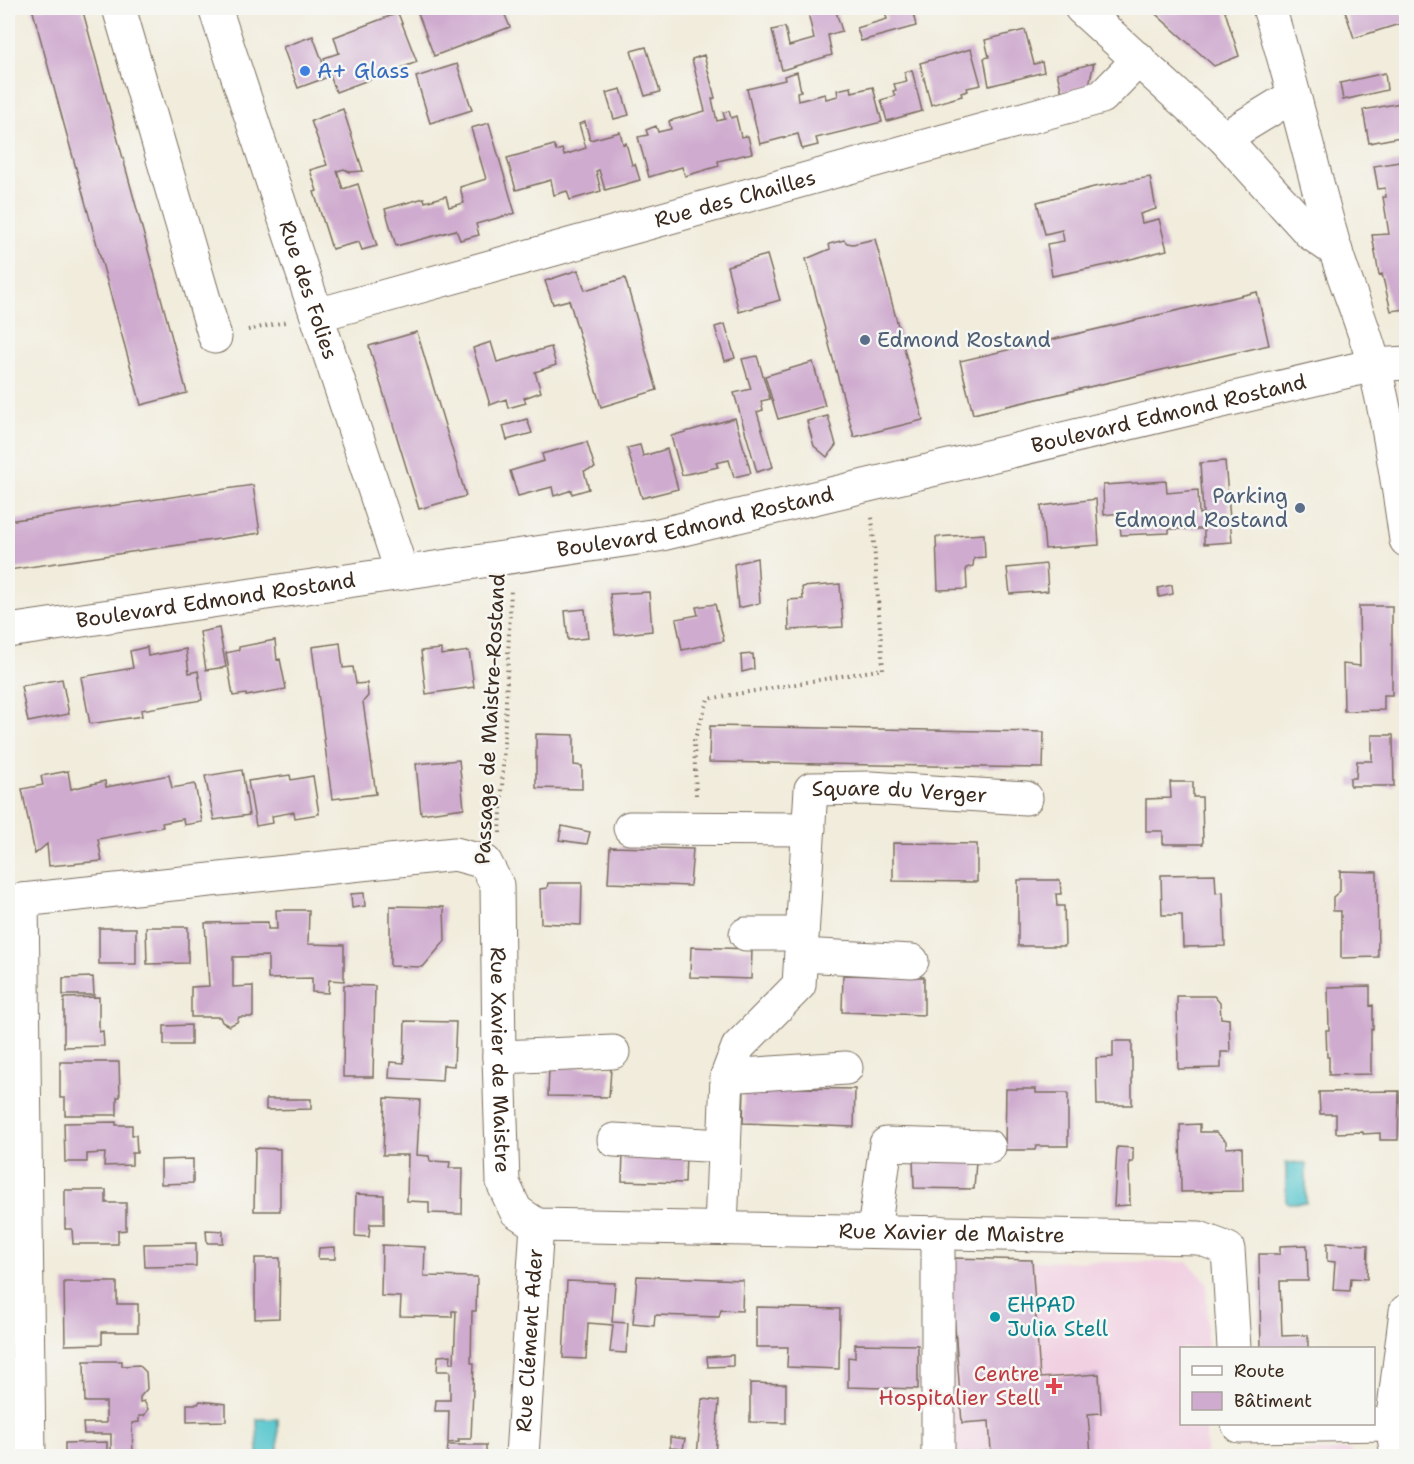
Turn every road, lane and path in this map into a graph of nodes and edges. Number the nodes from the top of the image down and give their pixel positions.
1 (119, 8) edge
2 (215, 8) edge
3 (1081, 8) edge
4 (1269, 8) edge
5 (1138, 59) junction
6 (1293, 96) junction
7 (1224, 138) junction
8 (1336, 251) junction
9 (317, 315) junction
10 (215, 337) joint
11 (1407, 363) edge
12 (1374, 365) junction
13 (869, 484) junction
14 (1407, 540) edge
15 (513, 555) junction
16 (402, 573) junction
17 (8, 631) edge
18 (1026, 798) dead end
19 (630, 828) dead end
20 (809, 828) junction
21 (697, 829) junction
22 (497, 885) junction
23 (15, 902) edge
24 (746, 934) dead end
25 (802, 945) junction
26 (912, 961) dead end
27 (613, 1052) dead end
28 (499, 1057) junction
29 (846, 1068) dead end
30 (727, 1076) junction
31 (614, 1140) dead end
32 (724, 1146) junction
33 (988, 1147) dead end
34 (537, 1225) junction
35 (721, 1228) junction
36 (874, 1231) junction
37 (938, 1232) junction
38 (1407, 1311) edge
39 (1234, 1347) edge
40 (1375, 1424) edge
41 (1392, 1424) junction
42 (1238, 1425) edge
43 (1316, 1425) edge
44 (29, 1456) edge
45 (522, 1456) edge
46 (938, 1456) edge
47 (1397, 1456) edge

1 - 10 street
2 - 9 street, Rue des Folies
3 - 5 street
4 - 6 street
5 - 7 street
5 - 9 street, Rue des Chailles
6 - 7 street
6 - 8 street
7 - 8 street
8 - 12 street
9 - 10 path
9 - 16 street, Rue des Folies
11 - 12 street, Boulevard Edmond Rostand
12 - 13 street, Boulevard Edmond Rostand
12 - 14 street
13 - 15 street, Boulevard Edmond Rostand
13 - 21 path
15 - 16 street, Boulevard Edmond Rostand
15 - 22 path, Passage de Maistre-Rostand
16 - 17 street, Boulevard Edmond Rostand
18 - 20 street, Square du Verger
19 - 21 street, Square du Verger
20 - 21 street, Square du Verger
20 - 25 street, Square du Verger
22 - 23 street
22 - 28 street, Rue Xavier de Maistre
23 - 44 street
24 - 25 street
25 - 26 street
25 - 30 street, Square du Verger
27 - 28 street
28 - 34 street, Rue Xavier de Maistre
29 - 30 street
30 - 32 street, Square du Verger
31 - 32 street
32 - 35 street, Square du Verger
33 - 36 street
34 - 35 street, Rue Xavier de Maistre
34 - 45 street, Rue Clément Ader
35 - 36 street, Rue Xavier de Maistre
36 - 37 street, Rue Xavier de Maistre
37 - 39 street, Rue Xavier de Maistre
37 - 46 street
38 - 41 street
40 - 41 street
41 - 47 street
42 - 43 street

